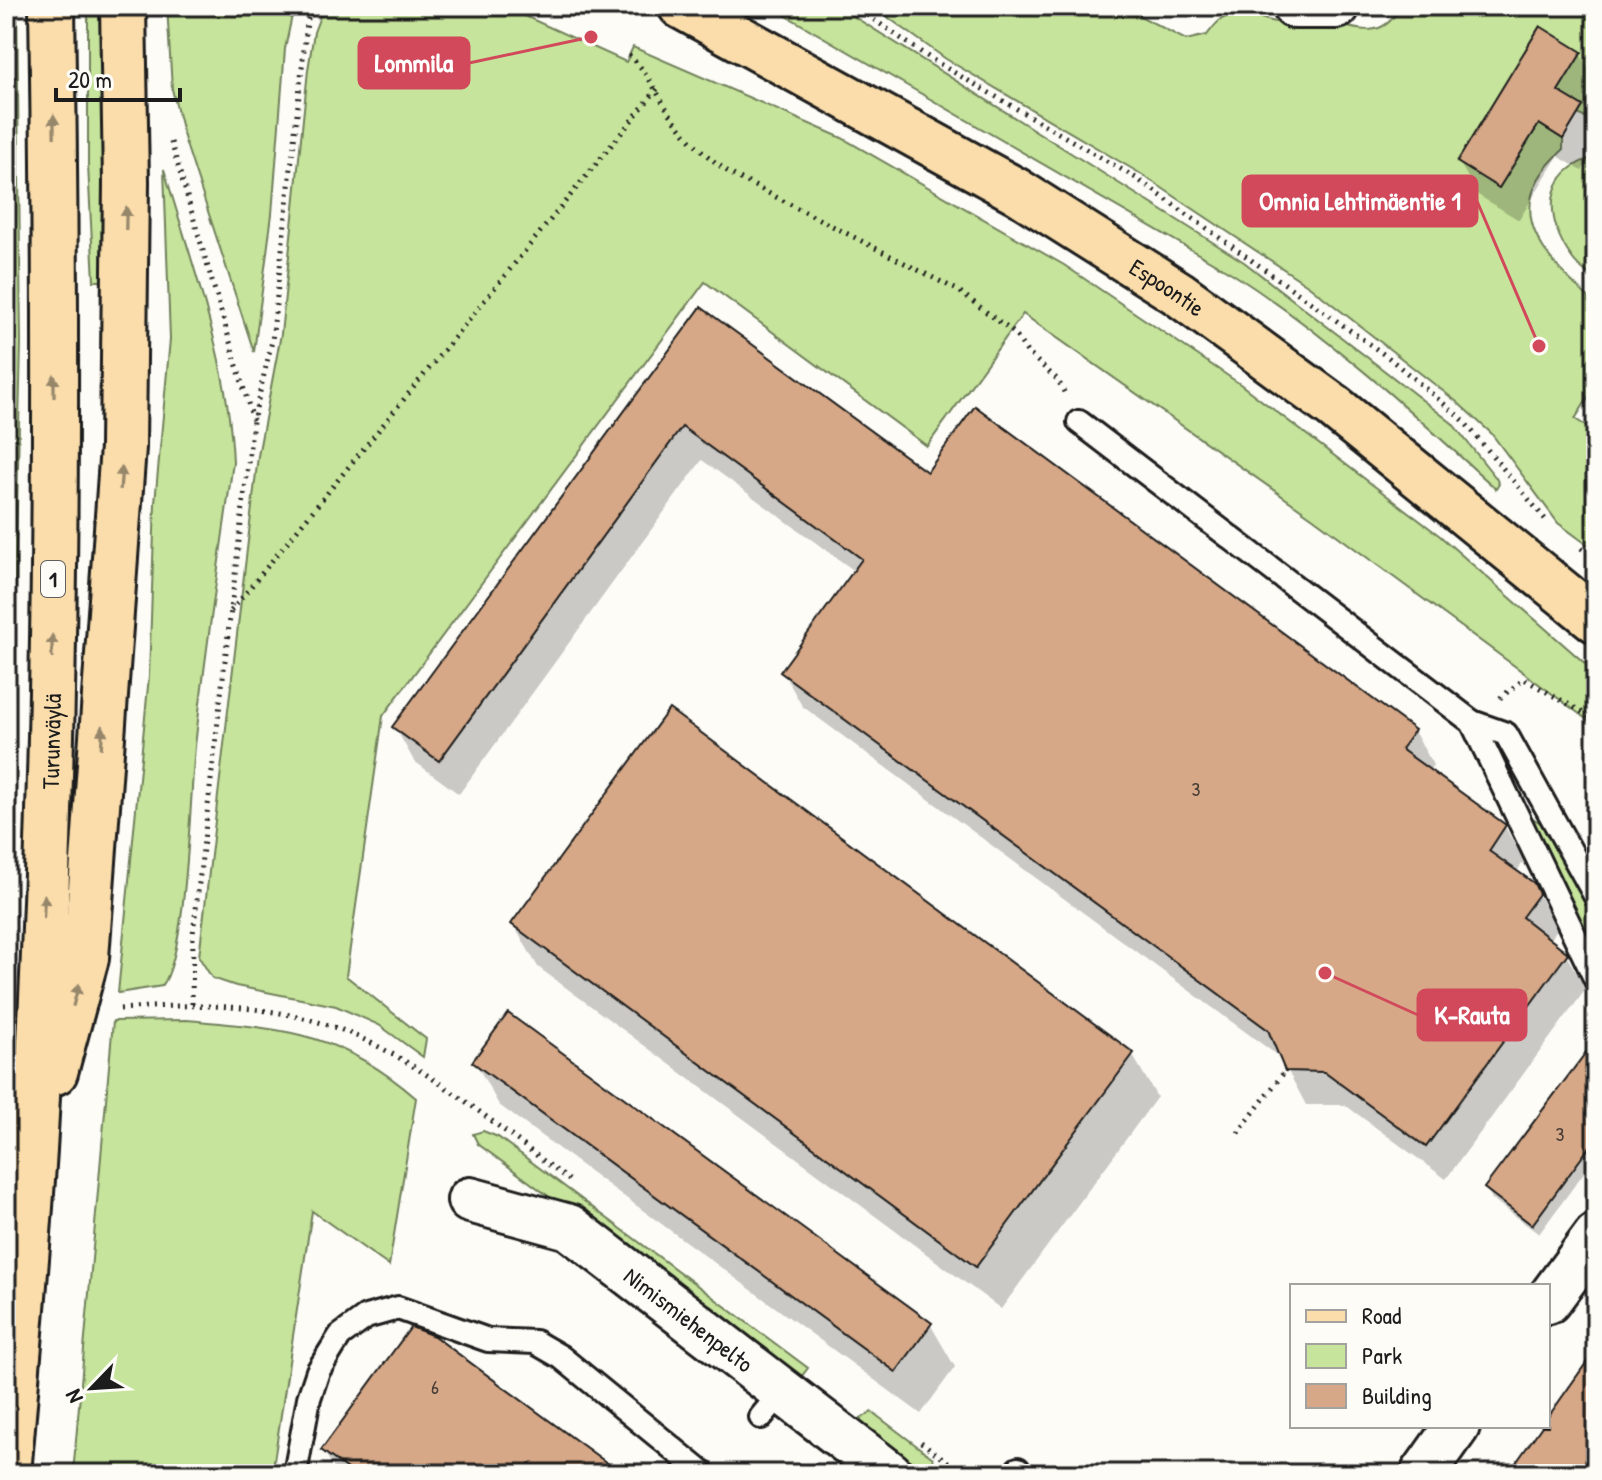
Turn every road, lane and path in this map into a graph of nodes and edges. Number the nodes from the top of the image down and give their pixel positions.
1 (52, 6) edge
2 (123, 6) edge
3 (312, 6) edge
4 (647, 6) edge
5 (854, 6) edge
6 (1295, 6) edge
7 (1337, 6) edge
8 (707, 12) edge
9 (629, 55) dead end
10 (658, 88) junction
11 (169, 135) dead end
12 (253, 421) junction
13 (1079, 422) joint
14 (1547, 522) dead end
15 (1572, 541) dead end
16 (1596, 559) edge
17 (230, 612) junction
18 (1591, 614) edge
19 (1596, 720) edge
20 (1472, 722) junction
21 (1596, 897) edge
22 (1596, 980) edge
23 (192, 1004) junction
24 (120, 1009) dead end
25 (1285, 1071) dead end
26 (433, 1078) dead end
27 (1238, 1133) dead end
28 (34, 1152) junction
29 (470, 1200) dead end
30 (1596, 1236) edge
31 (1550, 1298) edge
32 (1456, 1428) edge
33 (8, 1474) edge
34 (295, 1474) edge
35 (704, 1474) edge
36 (890, 1474) edge
37 (1423, 1474) edge

28 -> 1 main road, Turunväylä / 1
28 -> 2 main road
3 - 12 path
4 - 8 main road, Espoontie
5 - 14 path
6 - 7 street
8 - 18 main road, Espoontie
9 - 10 path
10 - 13 path
10 - 17 path
11 - 12 path
12 - 17 path
13 - 20 lane
15 - 16 path
17 - 23 path
19 - 20 path
20 - 21 lane
20 - 22 lane
23 - 24 path
23 - 26 path
25 - 27 path
28 - 33 main road, Turunväylä / 1
29 - 36 street, Nimismiehenpelto
30 - 31 street
32 - 37 street
34 - 35 lane

